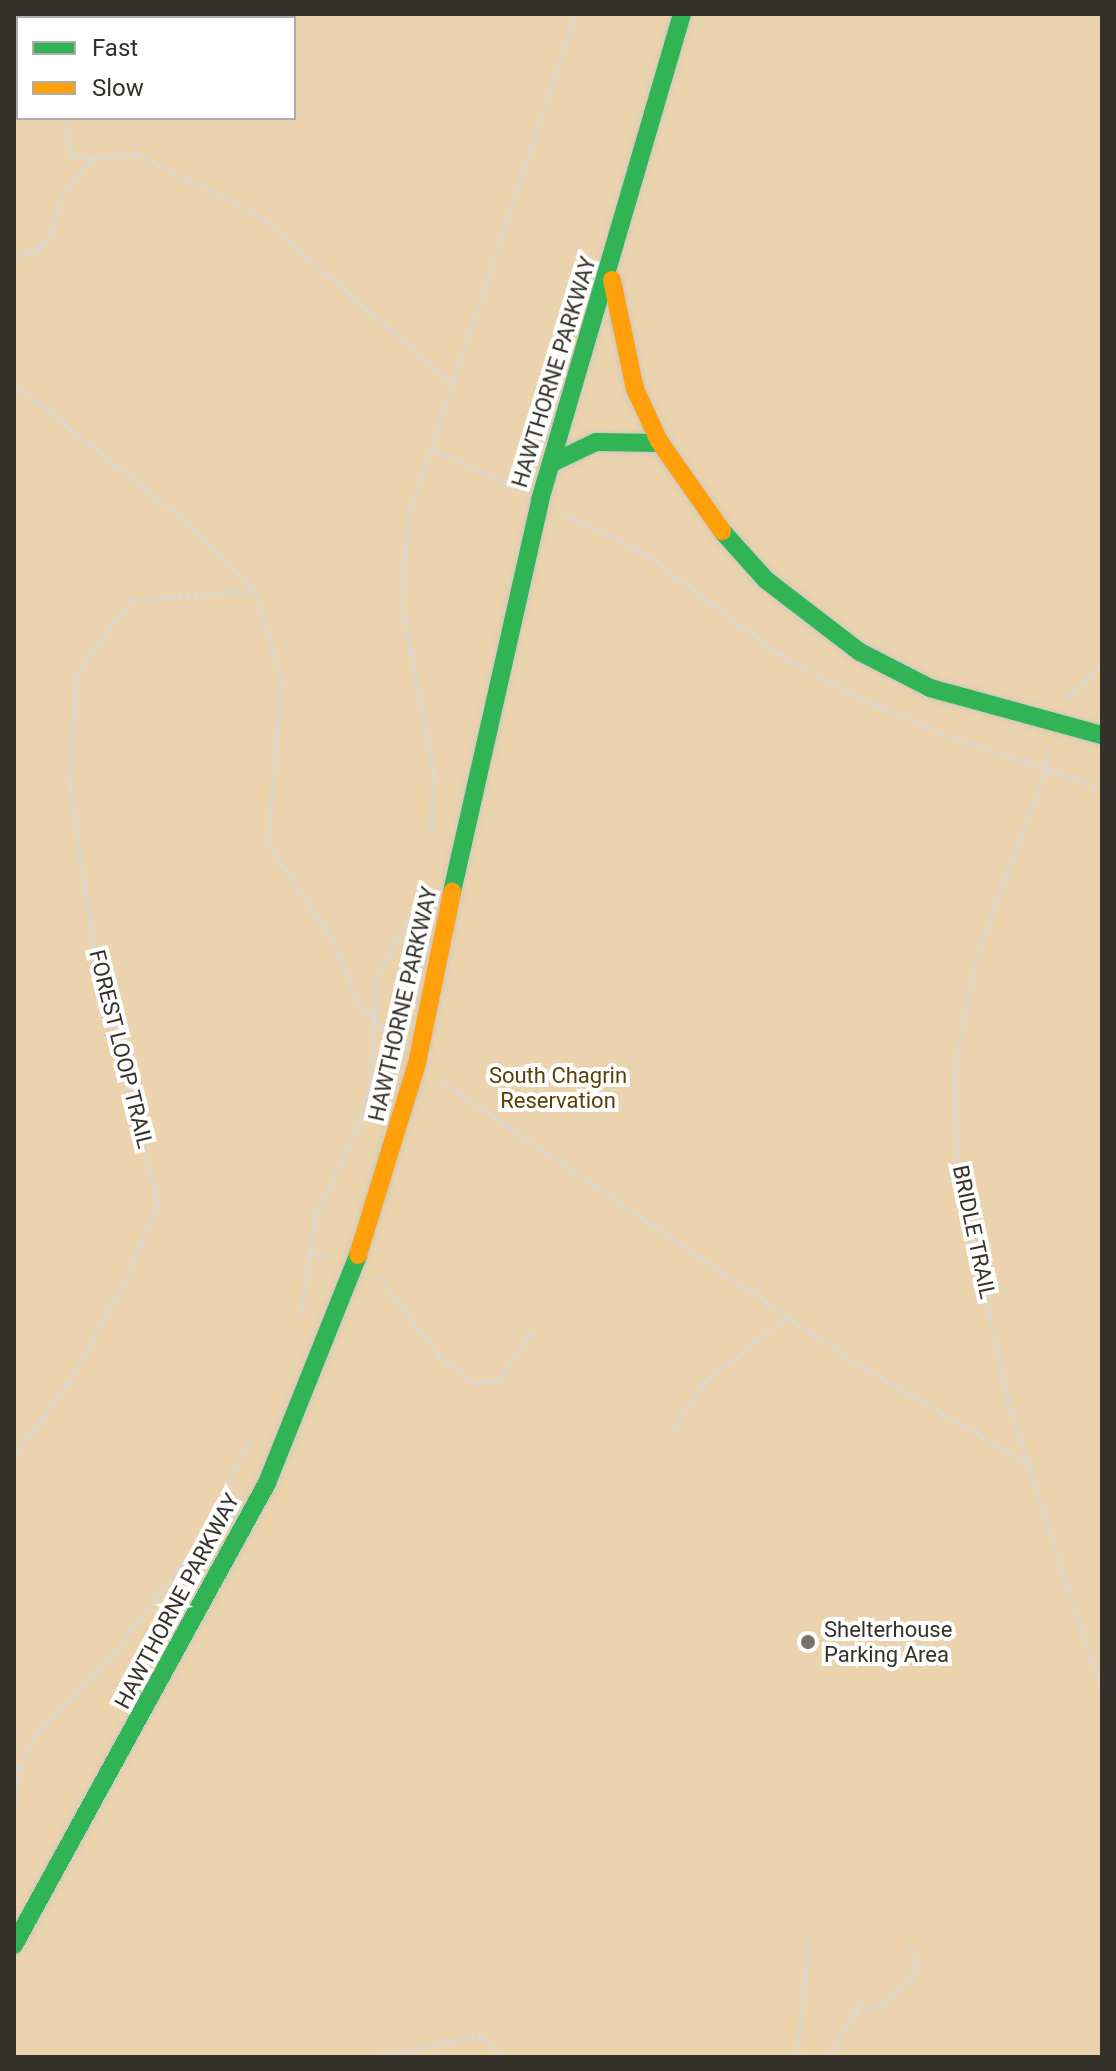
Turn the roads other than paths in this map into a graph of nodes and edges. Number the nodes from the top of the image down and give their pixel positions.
1 (676, 16) edge
2 (611, 271) junction
3 (660, 443) junction
4 (552, 463) junction
5 (1102, 735) edge
6 (14, 1945) edge

1 - 2 street, HAWTHORNE PARKWAY
2 - 3 street
2 - 4 street, HAWTHORNE PARKWAY
3 - 4 street
3 - 5 street
4 - 6 street, HAWTHORNE PARKWAY

